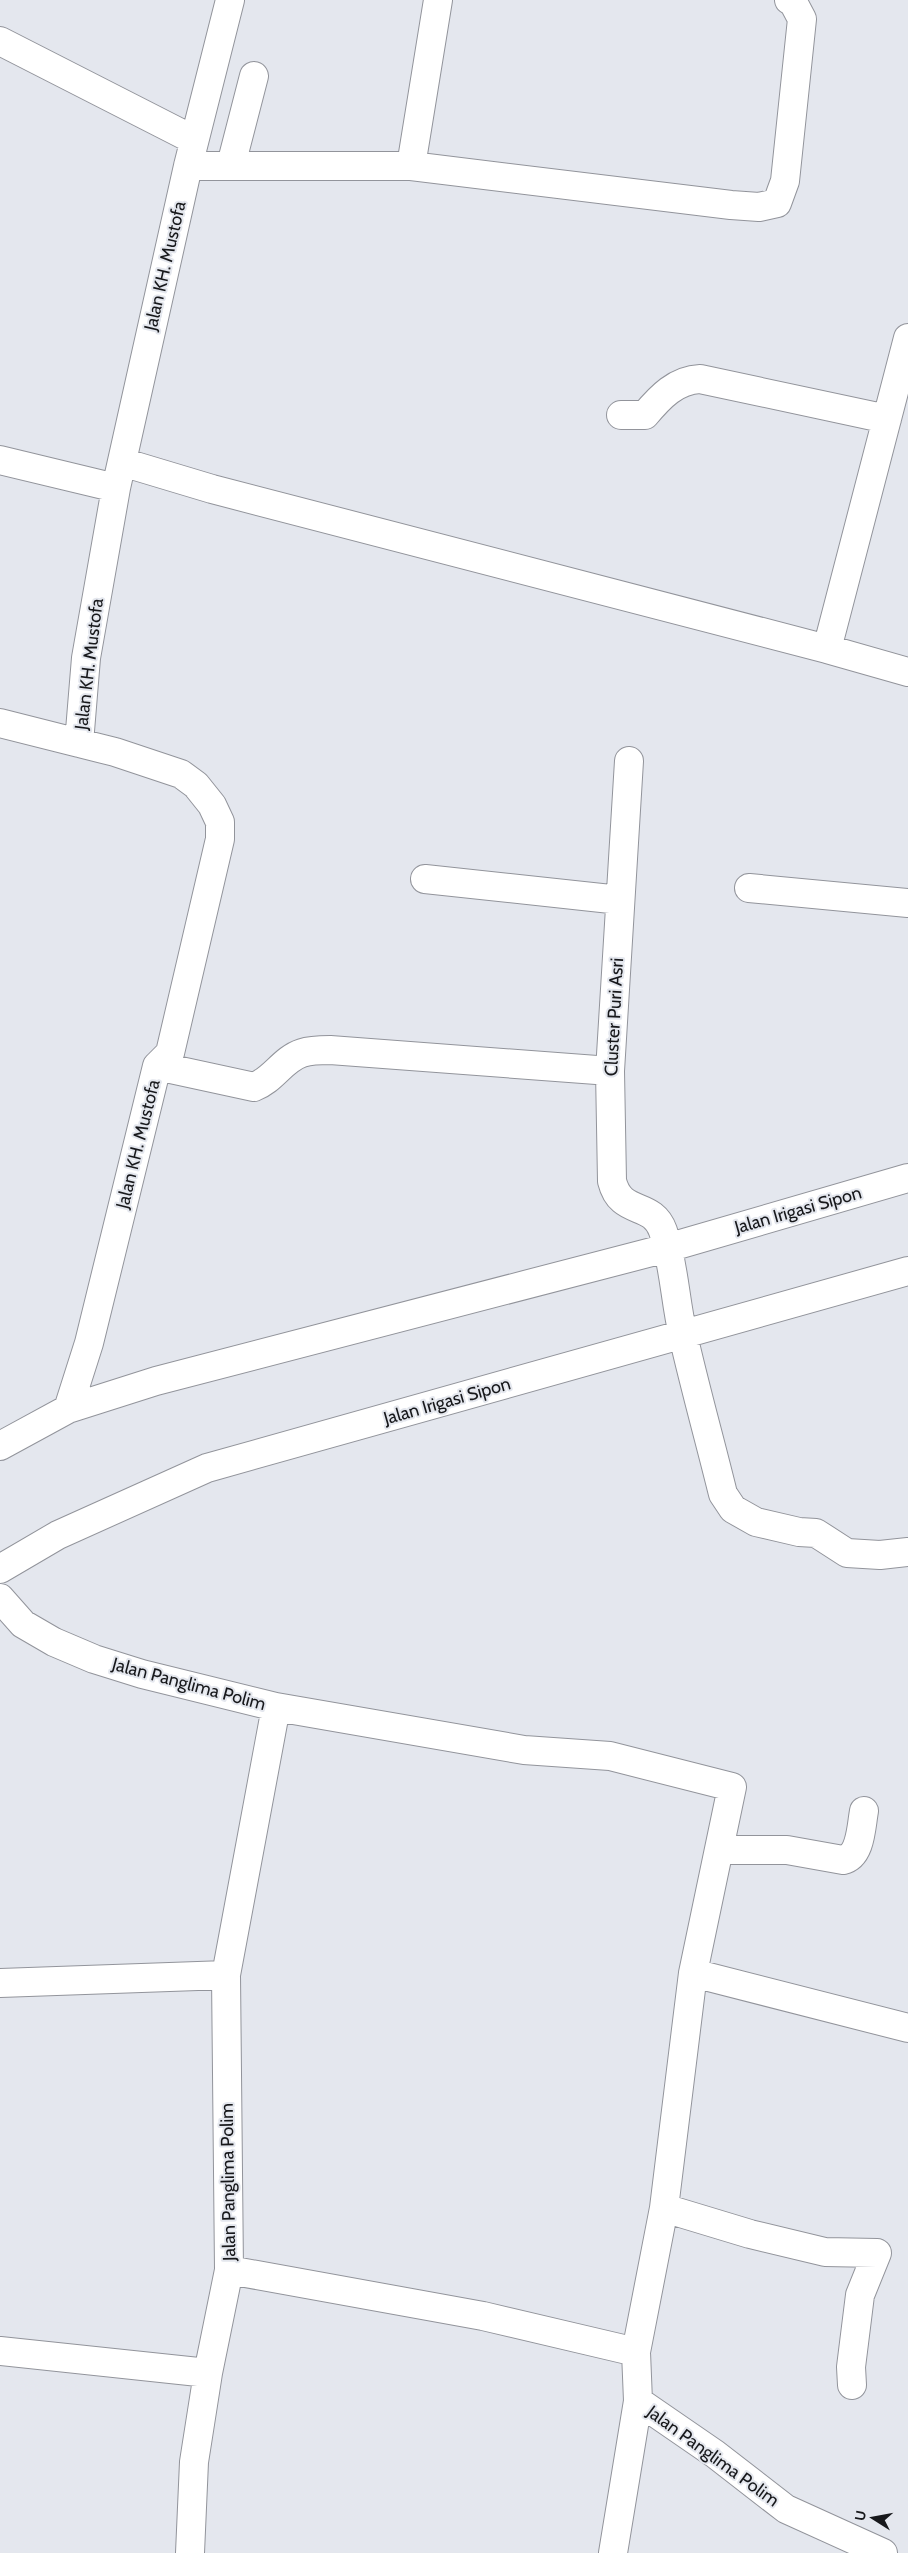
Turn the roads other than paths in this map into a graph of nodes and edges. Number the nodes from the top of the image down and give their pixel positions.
1 (230, 0) edge
2 (438, 0) edge
3 (789, 0) edge
4 (0, 41) edge
5 (254, 76) dead end
6 (191, 153) junction
7 (231, 166) junction
8 (411, 166) junction
9 (908, 338) edge
10 (621, 415) dead end
11 (887, 419) junction
12 (0, 460) edge
13 (119, 475) junction
14 (827, 648) junction
15 (908, 672) edge
16 (0, 724) edge
17 (79, 743) junction
18 (629, 761) dead end
19 (425, 879) dead end
20 (748, 888) dead end
21 (620, 900) junction
22 (908, 903) edge
23 (157, 1066) junction
24 (610, 1071) junction
25 (908, 1178) edge
26 (666, 1248) junction
27 (908, 1271) edge
28 (683, 1334) junction
29 (68, 1409) junction
30 (0, 1446) edge
31 (908, 1552) edge
32 (0, 1569) edge
33 (0, 1598) edge
34 (276, 1707) junction
35 (864, 1811) dead end
36 (720, 1850) junction
37 (693, 1973) junction
38 (226, 1975) junction
39 (0, 1982) edge
40 (908, 2028) edge
41 (664, 2208) junction
42 (229, 2270) junction
43 (0, 2351) edge
44 (636, 2352) junction
45 (208, 2373) junction
46 (852, 2385) dead end
47 (638, 2401) junction
48 (190, 2553) edge
49 (613, 2553) edge
50 (884, 2553) edge

1 - 6 street, Jalan KH. Mustofa
2 - 8 street
3 - 8 street
4 - 6 street
5 - 7 street
6 - 7 street
6 - 13 street, Jalan KH. Mustofa
7 - 8 street
9 - 11 street
10 - 11 street
11 - 14 street
12 - 13 street
13 - 14 street
13 - 17 street, Jalan KH. Mustofa
14 - 15 street
16 - 17 street
17 - 23 street, Jalan KH. Mustofa
18 - 21 street, Cluster Puri Asri
19 - 21 street
20 - 22 street
21 - 24 street, Cluster Puri Asri
23 - 24 street
23 - 29 street, Jalan KH. Mustofa
24 - 26 street, Cluster Puri Asri
25 - 26 street, Jalan Irigasi Sipon
26 - 28 street, Cluster Puri Asri
26 - 29 street, Jalan Irigasi Sipon
27 - 28 street, Jalan Irigasi Sipon
28 - 31 street, Cluster Puri Asri
28 - 32 street, Jalan Irigasi Sipon
29 - 30 street, Jalan Irigasi Sipon
33 - 34 street, Jalan Panglima Polim
34 - 36 street
34 - 38 street, Jalan Panglima Polim
35 - 36 street
36 - 37 street
37 - 40 street
37 - 41 street
38 - 39 street
38 - 42 street, Jalan Panglima Polim
41 - 44 street
41 - 46 street
42 - 44 street, Jalan Panglima Polim
42 - 45 street
43 - 45 street
44 - 47 street, Jalan Panglima Polim
45 - 48 street
47 - 49 street
47 - 50 street, Jalan Panglima Polim

